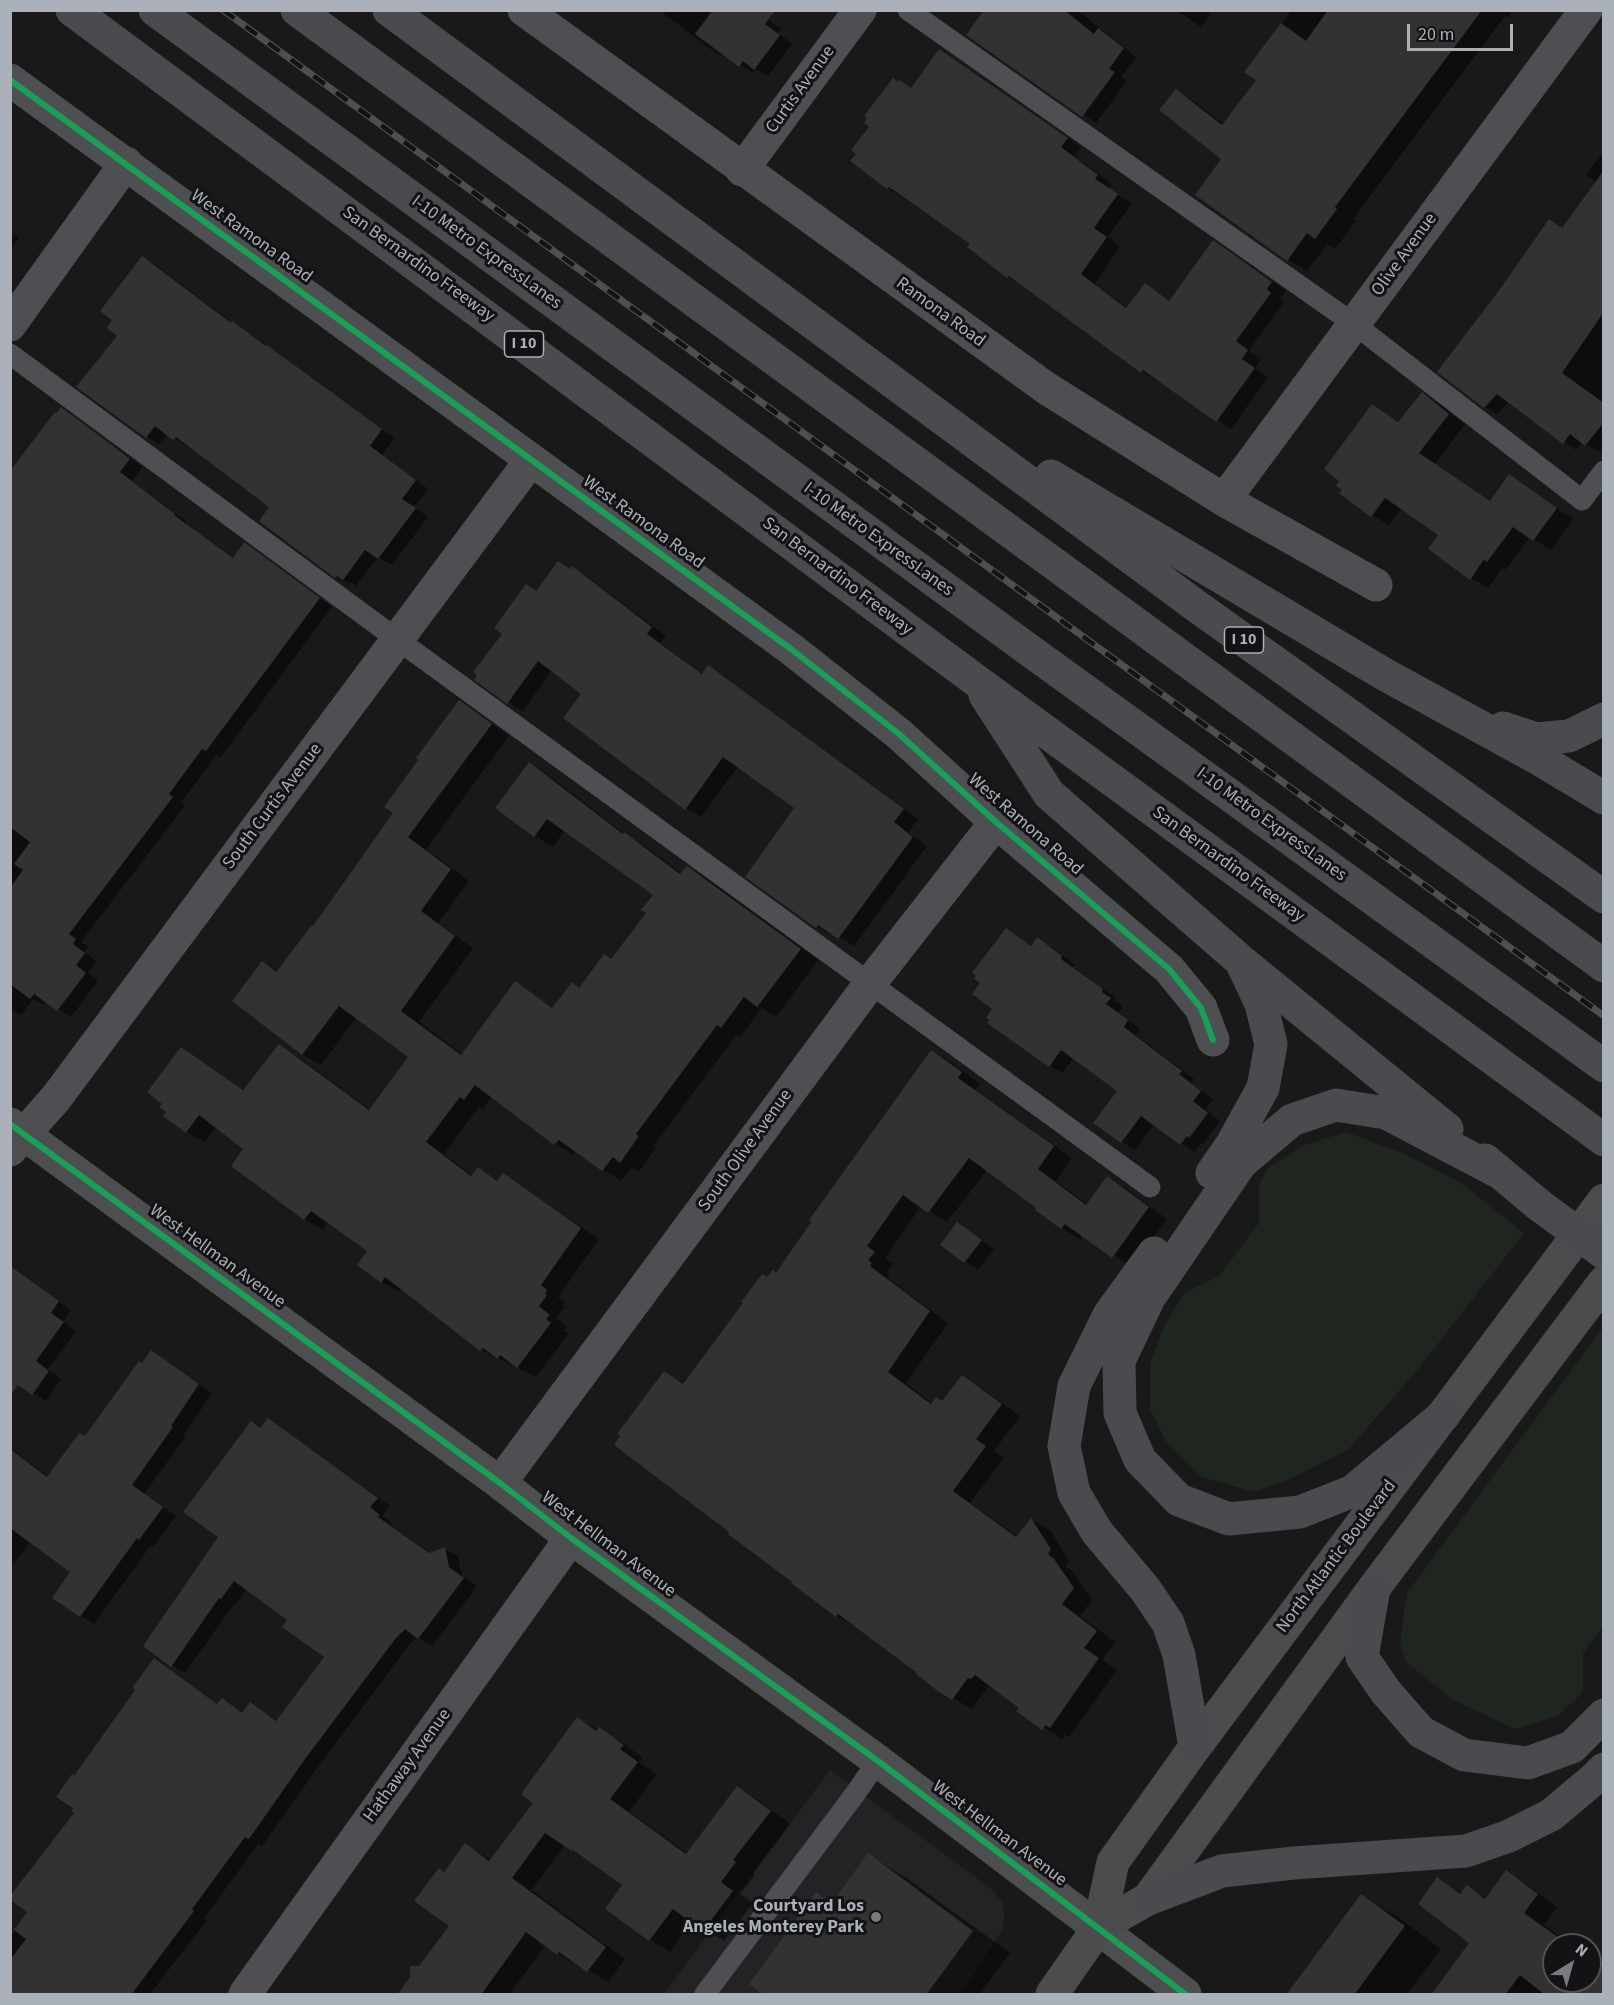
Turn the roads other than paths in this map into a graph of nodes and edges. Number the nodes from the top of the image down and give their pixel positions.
1 (72, 10) edge
2 (155, 10) edge
3 (297, 10) edge
4 (389, 10) edge
5 (524, 10) edge
6 (860, 10) edge
7 (908, 10) edge
8 (1586, 10) edge
9 (10, 80) edge
10 (126, 163) junction
11 (742, 170) junction
12 (10, 324) edge
13 (1354, 324) junction
14 (10, 354) edge
15 (887, 378) junction
16 (531, 460) junction
17 (1604, 471) edge
18 (1224, 500) junction
19 (1376, 585) dead end
20 (398, 640) junction
21 (974, 679) junction
22 (1456, 714) junction
23 (1604, 719) edge
24 (1604, 798) edge
25 (996, 822) junction
26 (1604, 897) edge
27 (1241, 961) junction
28 (1604, 966) edge
29 (871, 982) junction
30 (1213, 1040) dead end
31 (1604, 1066) edge
32 (15, 1136) edge
33 (1598, 1136) edge
34 (1502, 1174) junction
35 (1150, 1187) dead end
36 (1604, 1200) edge
37 (1604, 1253) edge
38 (1604, 1282) edge
39 (1444, 1415) junction
40 (500, 1483) junction
41 (571, 1538) junction
42 (1374, 1588) junction
43 (1604, 1715) edge
44 (1195, 1747) junction
45 (878, 1761) junction
46 (1604, 1769) edge
47 (1148, 1899) junction
48 (1099, 1927) junction
49 (245, 1995) edge
50 (705, 1995) edge
51 (1052, 1995) edge
52 (1185, 1995) edge

1 - 21 highway, San Bernardino Freeway / I 10
2 - 31 highway, I-10 Metro ExpressLanes
3 - 28 highway
4 - 15 highway, I 10
5 - 11 street, Ramona Road
6 - 11 street, Curtis Avenue
7 - 13 lane
8 - 13 street, Olive Avenue
9 - 10 street, West Ramona Road
10 - 12 street
10 - 16 street, West Ramona Road
11 - 18 street, Ramona Road
13 - 17 lane
13 - 18 street, Olive Avenue
14 - 20 lane
15 - 22 highway
15 - 26 highway, I 10
16 - 20 street, South Curtis Avenue
16 - 25 street, West Ramona Road
18 - 19 street, Ramona Road
20 - 29 lane
20 - 32 street, South Curtis Avenue
21 - 27 highway
21 - 33 highway, San Bernardino Freeway / I 10
22 - 23 highway
22 - 24 highway
25 - 29 street, South Olive Avenue
25 - 30 street, West Ramona Road
27 - 34 highway
27 - 44 highway
29 - 35 lane
29 - 40 street, South Olive Avenue
32 - 40 street, West Hellman Avenue
34 - 37 highway, bridge
34 - 39 highway
36 - 39 main road, North Atlantic Boulevard
38 - 42 main road, North Atlantic Boulevard
39 - 44 main road, North Atlantic Boulevard
40 - 41 street, West Hellman Avenue
41 - 45 street, West Hellman Avenue
41 - 49 street, Hathaway Avenue
42 - 43 highway
42 - 47 main road, North Atlantic Boulevard
44 - 48 main road, North Atlantic Boulevard
45 - 48 street, West Hellman Avenue
45 - 50 lane
46 - 47 highway
47 - 48 main road, North Atlantic Boulevard
48 - 51 main road, North Atlantic Boulevard
48 - 52 street, West Hellman Avenue

